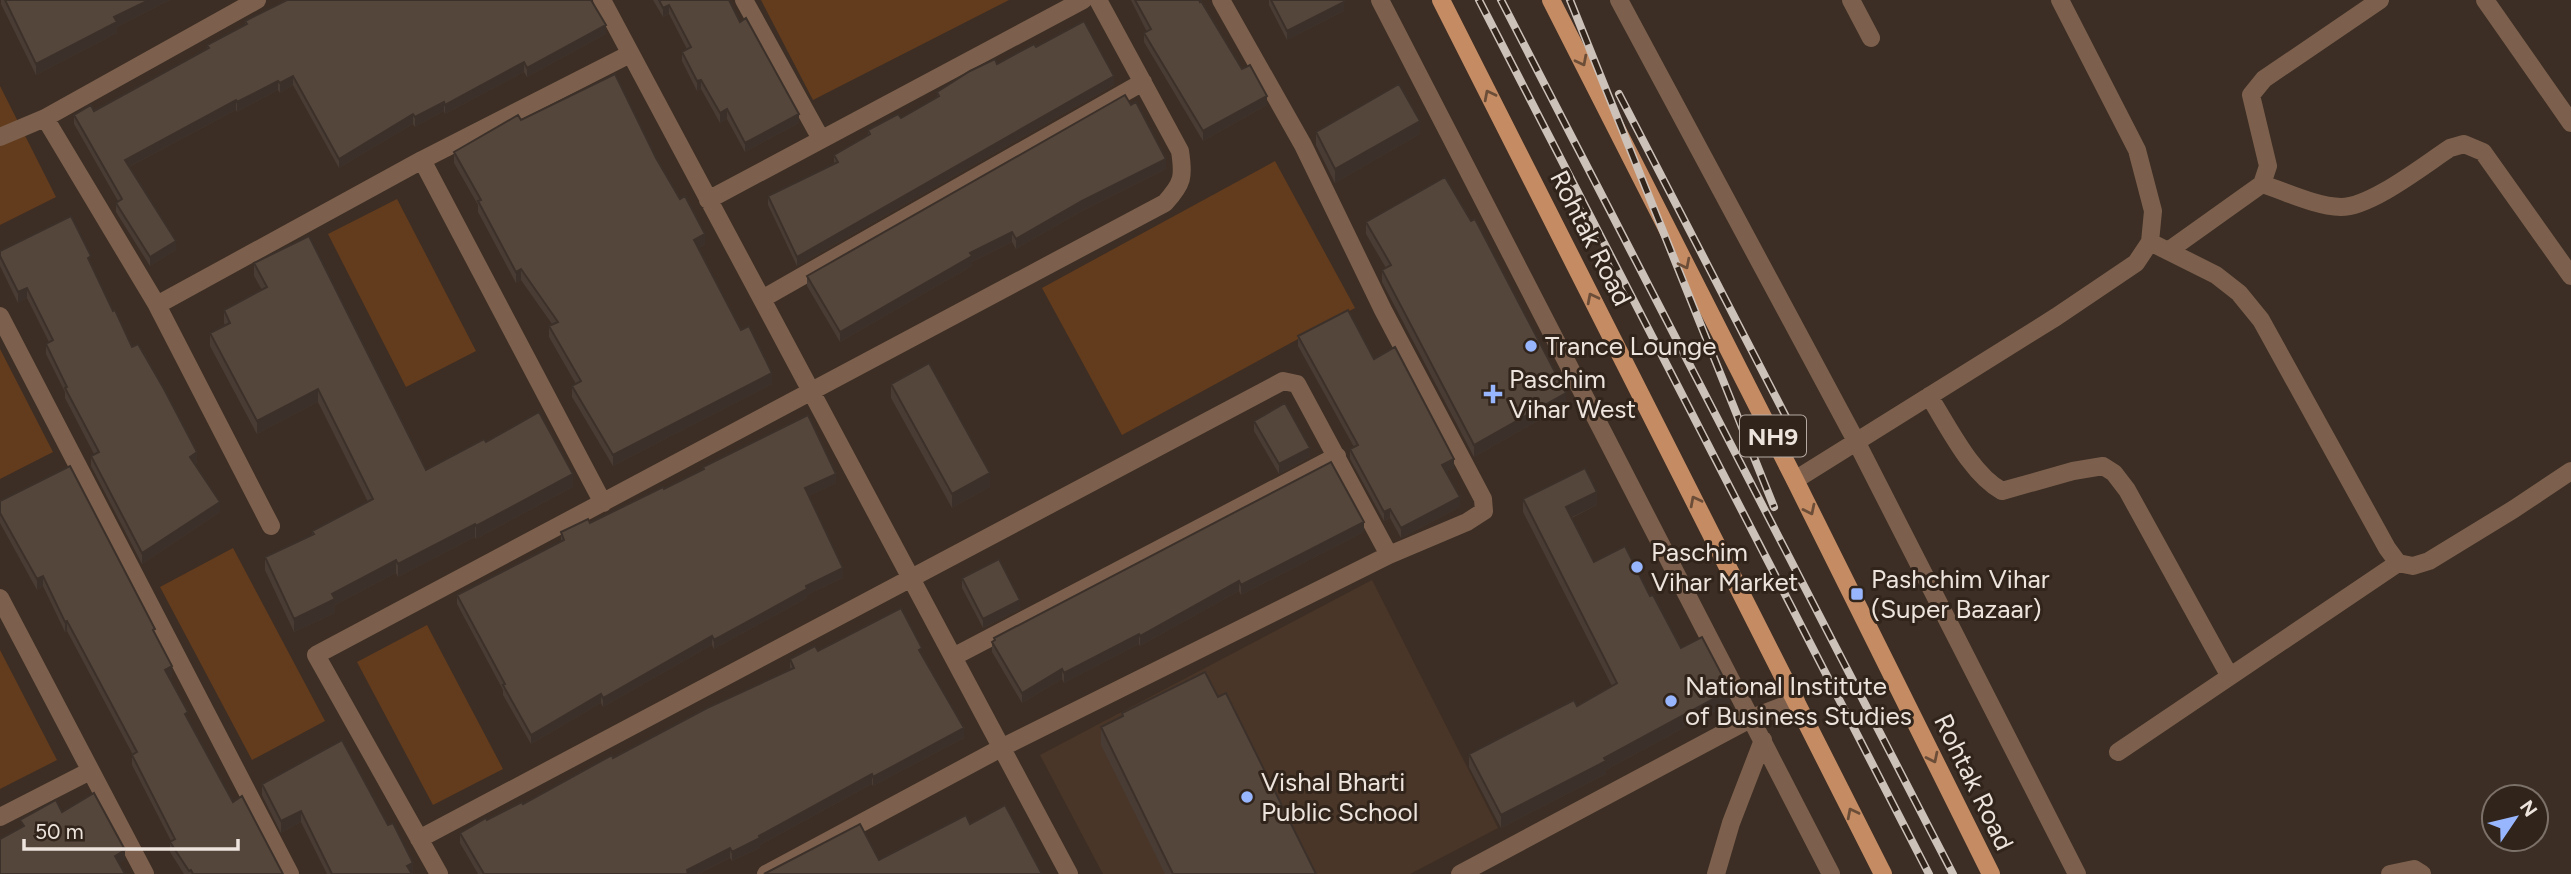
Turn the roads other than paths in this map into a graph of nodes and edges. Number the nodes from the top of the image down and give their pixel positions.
1 (257, 0) edge
2 (602, 0) edge
3 (744, 0) edge
4 (1083, 0) edge
5 (1098, 0) edge
6 (1221, 0) edge
7 (1380, 0) edge
8 (1441, 0) edge
9 (1551, 0) edge
10 (1619, 0) edge
11 (1851, 0) edge
12 (2060, 0) edge
13 (2380, 0) edge
14 (2485, 0) edge
15 (1871, 38) dead end
16 (630, 54) junction
17 (1143, 82) junction
18 (45, 118) junction
19 (2571, 123) edge
20 (0, 137) edge
21 (821, 139) junction
22 (422, 160) junction
23 (2262, 184) junction
24 (708, 200) junction
25 (2150, 242) junction
26 (2168, 251) junction
27 (2571, 276) edge
28 (762, 299) junction
29 (157, 305) junction
30 (0, 316) edge
31 (811, 392) junction
32 (1929, 396) junction
33 (1856, 441) junction
34 (1337, 456) junction
35 (2571, 471) edge
36 (1795, 480) junction
37 (603, 503) junction
38 (271, 526) dead end
39 (1389, 555) junction
40 (2398, 563) junction
41 (911, 579) junction
42 (0, 598) edge
43 (953, 657) junction
44 (2229, 675) junction
45 (1796, 701) junction
46 (1752, 718) junction
47 (1763, 740) junction
48 (1001, 748) junction
49 (2118, 752) dead end
50 (90, 771) junction
51 (0, 817) edge
52 (419, 839) junction
53 (145, 874) edge
54 (290, 874) edge
55 (439, 874) edge
56 (766, 874) edge
57 (1069, 874) edge
58 (1460, 874) edge
59 (1716, 874) edge
60 (1831, 874) edge
61 (1883, 874) edge
62 (1991, 874) edge
63 (2077, 874) edge
64 (2390, 874) edge
65 (2422, 874) edge

1 - 18 street
2 - 16 street
3 - 21 street
4 - 21 street
5 - 17 street
6 - 39 street
7 - 46 street
45 -> 8 main road, Rohtak Road
9 -> 36 main road, Rohtak Road / NH9
10 - 33 street
11 - 15 street
12 - 25 street
13 - 23 street
14 - 19 street
16 - 22 street
16 - 24 street
17 - 28 street
17 - 31 street
18 - 20 street
18 - 29 street
21 - 24 street
22 - 29 street
22 - 37 street
23 - 26 street
23 - 27 street
24 - 28 street
25 - 26 street
25 - 32 street
26 - 40 street
28 - 31 street
29 - 38 street
30 - 54 street
31 - 37 street
31 - 41 street
32 - 33 street
32 - 44 street
33 - 36 street
33 - 63 street
34 - 39 street
34 - 41 street
34 - 43 street
35 - 40 street
36 -> 62 main road, Rohtak Road / NH9
37 - 52 street
39 - 48 street
40 - 44 street
41 - 43 street
41 - 52 street
42 - 50 street
43 - 48 street
44 - 49 street
45 - 46 street
61 -> 45 main road, Rohtak Road
46 - 47 street
46 - 58 street
47 - 59 street
47 - 60 street
48 - 56 street
48 - 57 street
50 - 51 street
50 - 53 street
52 - 55 street
64 - 65 street

